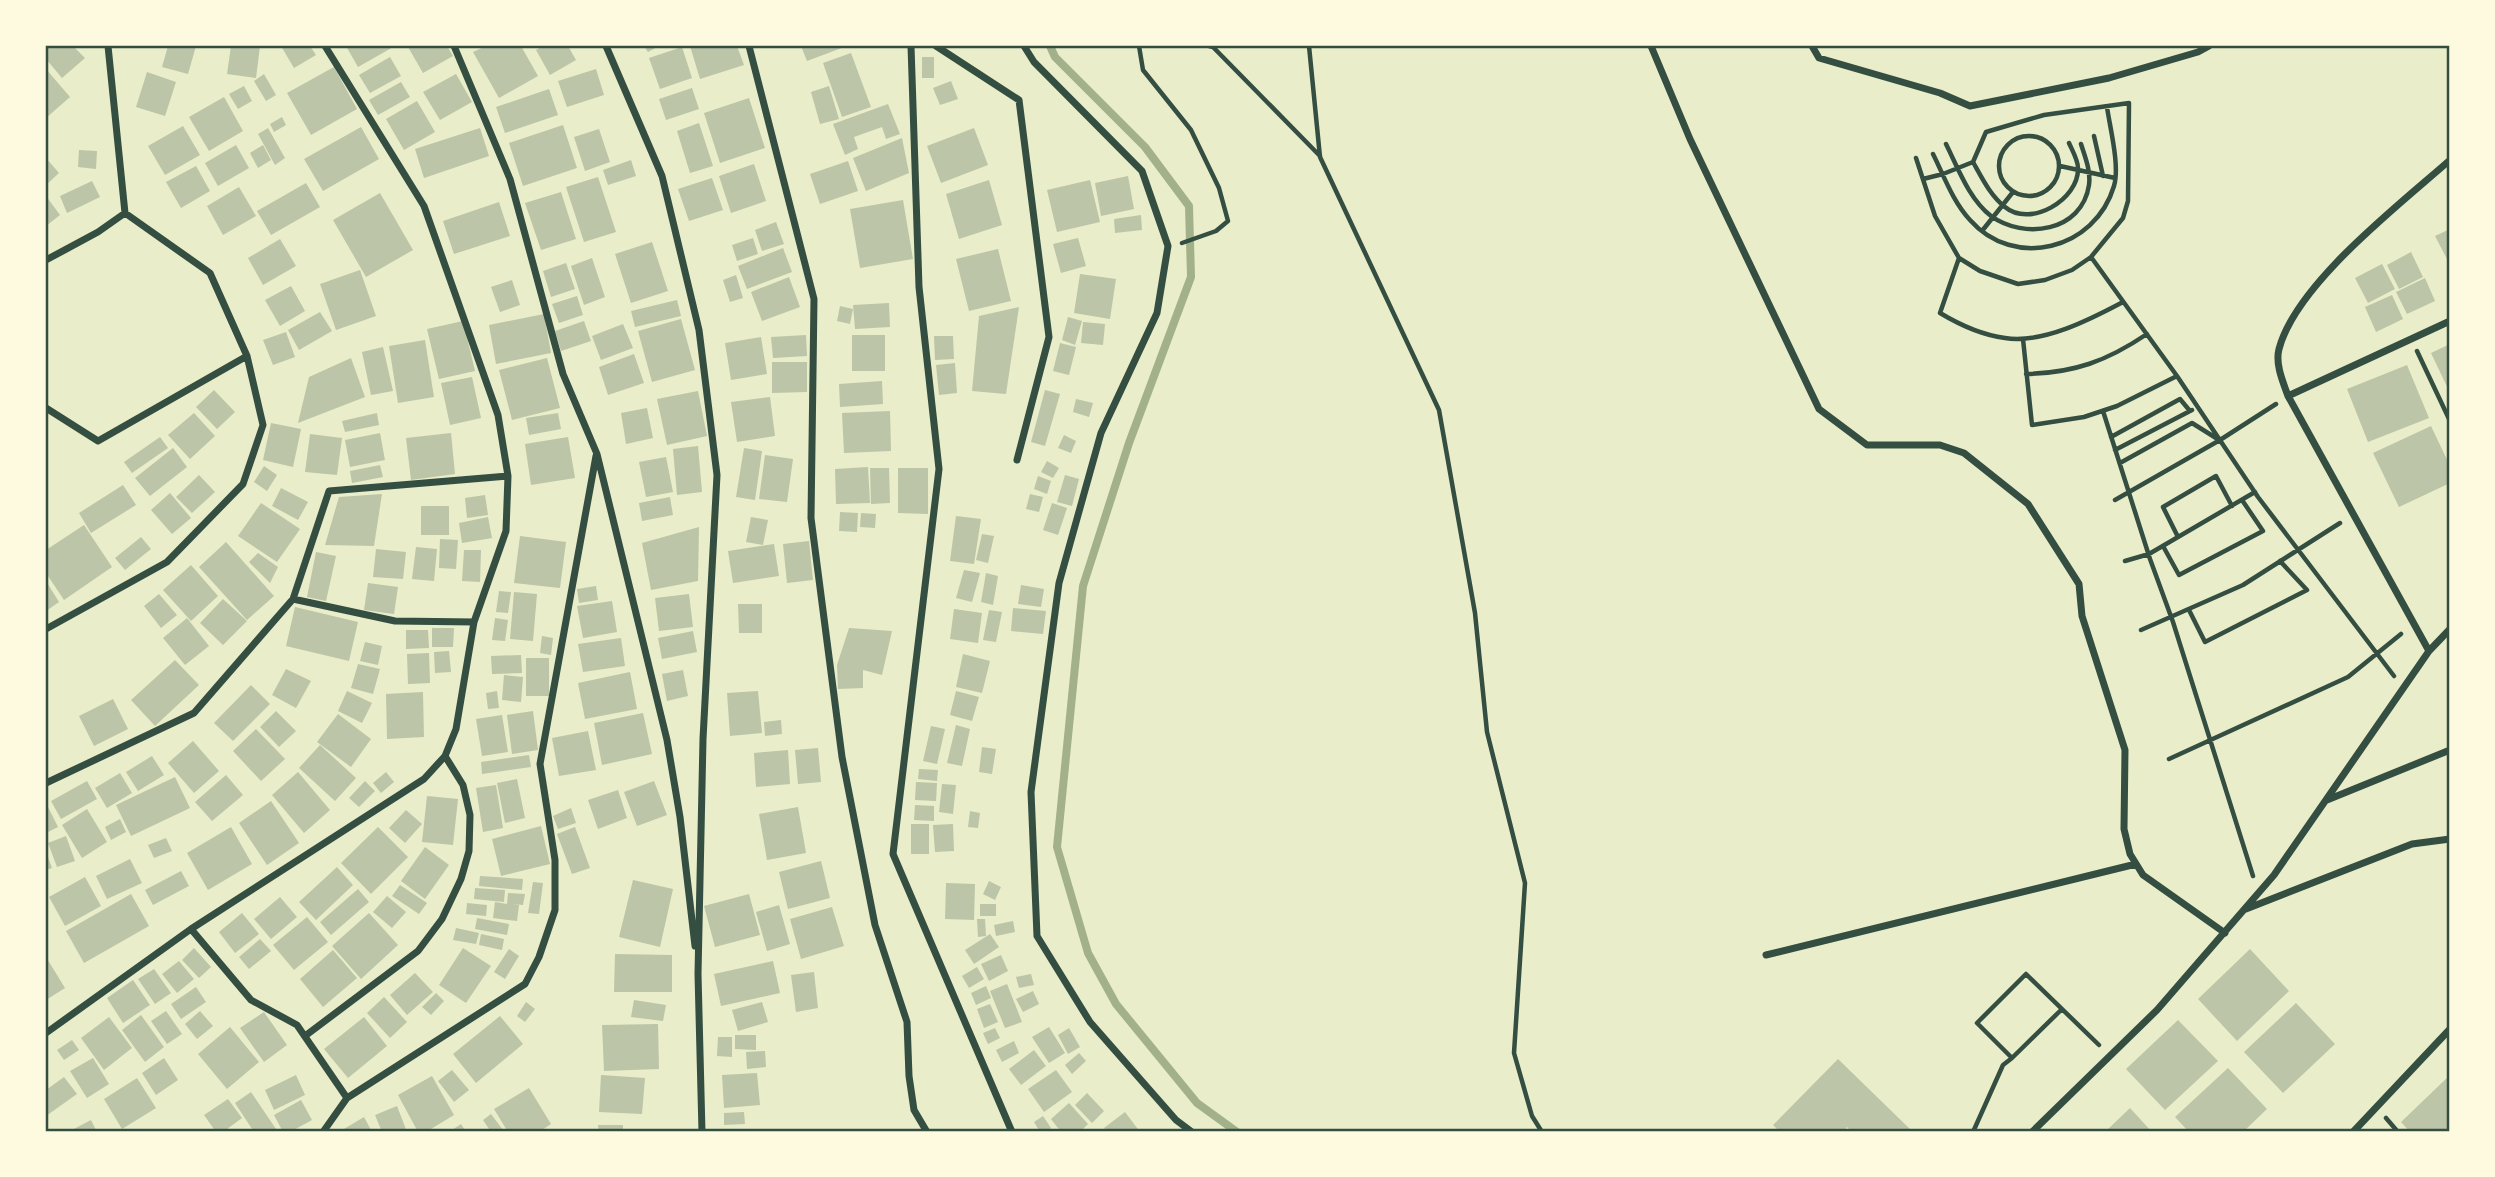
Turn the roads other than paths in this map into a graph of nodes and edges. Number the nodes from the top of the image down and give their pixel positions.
1 (108, 46) edge
2 (325, 46) edge
3 (454, 46) edge
4 (606, 46) edge
5 (749, 46) edge
6 (911, 46) edge
7 (936, 46) edge
8 (1024, 46) edge
9 (1651, 46) edge
10 (1812, 46) edge
11 (2208, 46) edge
12 (2449, 160) edge
13 (125, 213) junction
14 (46, 260) edge
15 (2449, 321) edge
16 (247, 356) junction
17 (2288, 396) junction
18 (46, 408) edge
19 (597, 454) junction
20 (1017, 460) dead end
21 (508, 476) junction
22 (293, 599) junction
23 (474, 622) junction
24 (46, 629) edge
25 (2449, 629) edge
26 (2429, 650) junction
27 (2449, 750) edge
28 (445, 756) junction
29 (46, 783) edge
30 (2326, 800) junction
31 (2449, 839) edge
32 (2136, 864) junction
33 (2245, 910) junction
34 (191, 929) junction
35 (2225, 933) junction
36 (1766, 955) dead end
37 (698, 974) junction
38 (2449, 1028) edge
39 (46, 1033) edge
40 (305, 1036) junction
41 (347, 1098) junction
42 (323, 1132) edge
43 (702, 1132) edge
44 (927, 1132) edge
45 (1012, 1132) edge
46 (1192, 1132) edge
47 (2032, 1132) edge
48 (2353, 1132) edge

1 - 13 street
2 - 21 street
3 - 19 street
4 - 37 street
5 - 44 street
6 - 45 street
7 - 20 street
8 - 46 street
9 - 32 street
10 - 11 street
12 - 17 street
13 - 14 street
13 - 16 street
15 - 17 street
16 - 18 street
16 - 24 street
17 - 26 street
19 - 37 street
19 - 41 street
21 - 22 street
21 - 23 street
22 - 23 street
22 - 29 street
23 - 28 street
25 - 26 street
26 - 30 street
27 - 30 street
28 - 34 street
28 - 40 street
30 - 33 street
31 - 33 street
32 - 35 street
32 - 36 street
33 - 35 street
34 - 39 street
34 - 40 street
35 - 47 street
37 - 43 street
38 - 48 street
40 - 41 street
41 - 42 street

